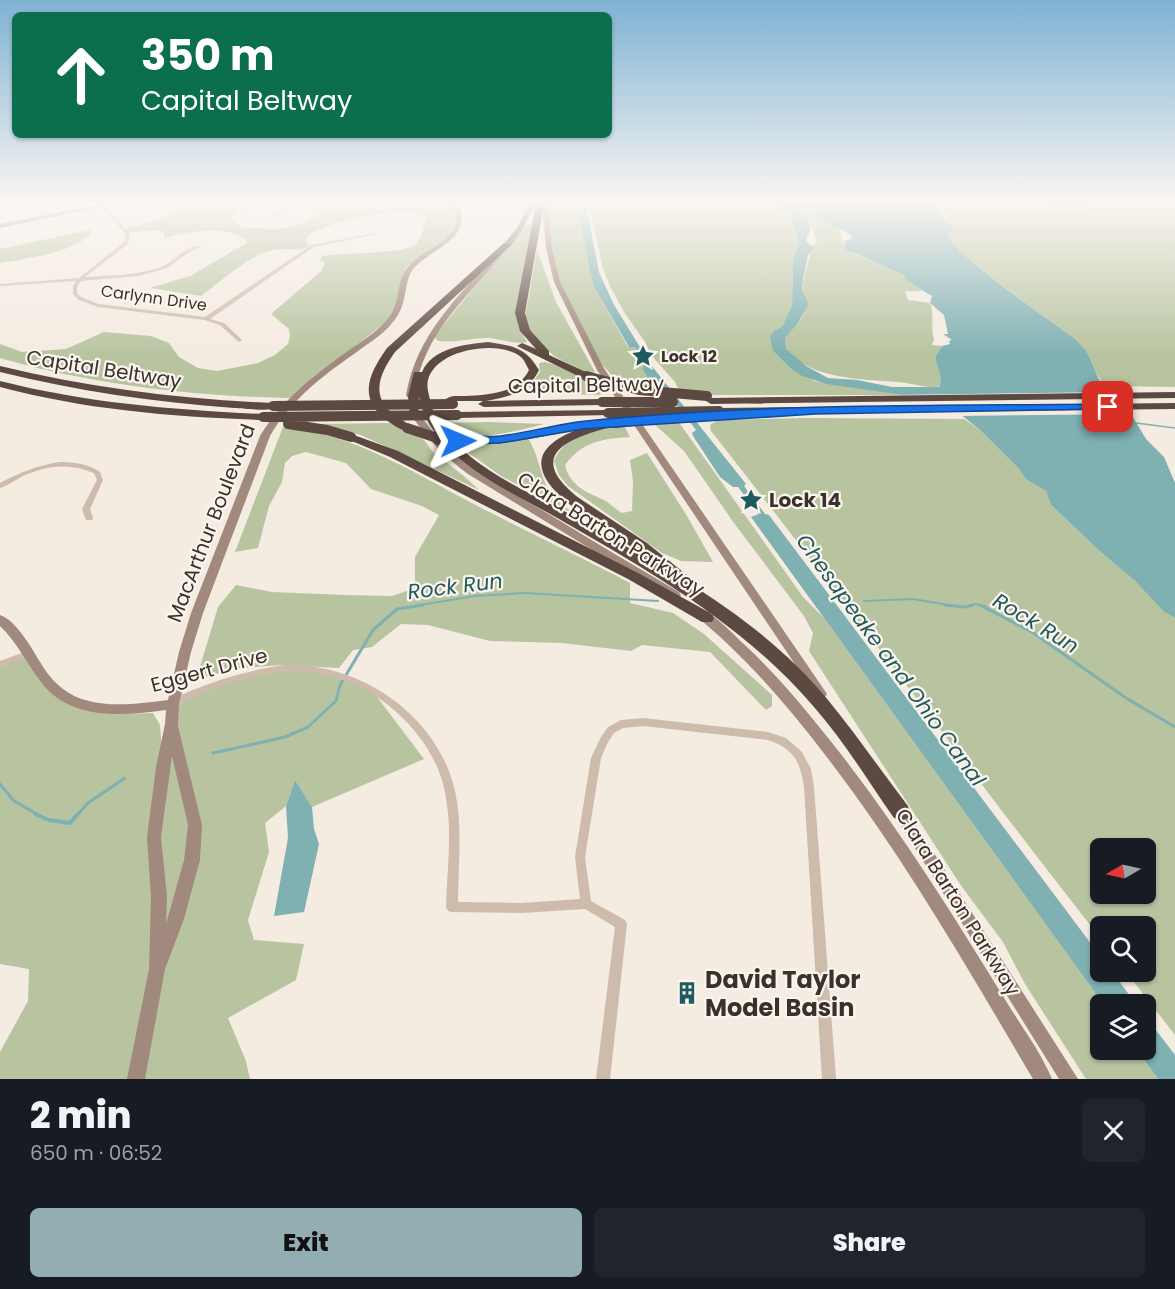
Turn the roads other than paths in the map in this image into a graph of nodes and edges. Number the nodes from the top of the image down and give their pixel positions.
1 (112, 254) edge
2 (183, 254) edge
3 (301, 254) edge
4 (426, 254) edge
5 (497, 254) edge
6 (499, 254) edge
7 (531, 254) edge
8 (550, 254) edge
9 (79, 280) junction
10 (0, 285) edge
11 (206, 319) junction
12 (239, 340) dead end
13 (556, 362) junction
14 (0, 369) edge
15 (0, 384) edge
16 (1175, 395) edge
17 (709, 399) junction
18 (812, 405) junction
19 (453, 406) junction
20 (1175, 406) edge
21 (609, 412) junction
22 (414, 414) junction
23 (261, 419) junction
24 (0, 486) edge
25 (90, 519) dead end
26 (706, 618) junction
27 (0, 619) edge
28 (740, 627) junction
29 (30, 652) junction
30 (0, 665) edge
31 (173, 704) junction
32 (172, 724) junction
33 (901, 812) junction
34 (586, 904) junction
35 (157, 969) junction
36 (136, 1079) edge
37 (603, 1079) edge
38 (829, 1079) edge
39 (1043, 1079) edge
40 (1070, 1079) edge

1 - 9 street, Carlynn Drive
2 - 9 street
3 - 11 street
4 - 31 main road, MacArthur Boulevard
5 - 21 highway, bridge
6 - 22 main road
7 - 13 highway
8 - 33 main road, Clara Barton Parkway
9 - 10 street
9 - 11 street, Carlynn Drive
11 - 12 street, Carlynn Drive
13 - 17 highway, bridge
13 - 22 highway
14 - 19 highway, Capital Beltway, bridge
15 - 23 highway, Capital Beltway
16 - 18 highway, Capital Beltway
17 - 18 highway, Capital Beltway
17 - 21 highway, Capital Beltway, bridge
18 - 20 highway, Capital Beltway
18 - 21 highway, bridge
19 - 21 highway, Capital Beltway
19 - 23 highway, Capital Beltway, bridge
19 - 28 highway
21 - 28 highway
22 - 26 main road, Clara Barton Parkway
23 - 26 highway, bridge
24 - 25 street
26 - 39 main road, Clara Barton Parkway
27 - 29 main road, Eggert Drive
28 - 33 highway
29 - 30 street
29 - 31 main road, Eggert Drive
31 - 32 main road, MacArthur Boulevard
31 - 34 street, Eggert Drive
32 - 35 main road, MacArthur Boulevard
32 - 35 main road, MacArthur Boulevard
33 - 40 main road, Clara Barton Parkway
34 - 37 street
34 - 38 street
35 - 36 main road, MacArthur Boulevard

